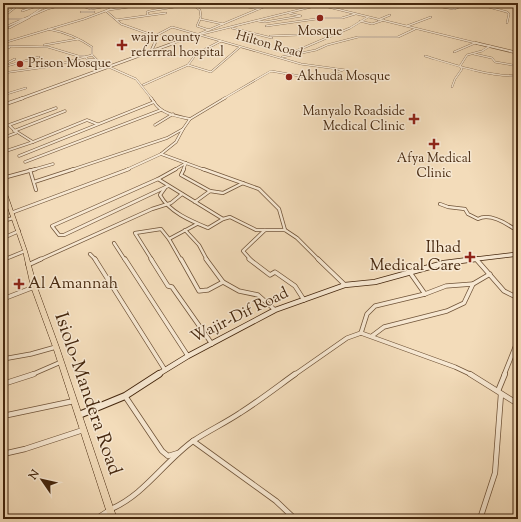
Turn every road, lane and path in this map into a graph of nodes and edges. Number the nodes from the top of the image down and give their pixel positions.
1 (21, 3) edge
2 (37, 3) edge
3 (42, 3) edge
4 (45, 3) edge
5 (50, 3) edge
6 (69, 3) edge
7 (74, 3) edge
8 (103, 3) edge
9 (122, 3) edge
10 (155, 3) edge
11 (190, 3) edge
12 (235, 3) edge
13 (257, 3) edge
14 (273, 3) edge
15 (327, 3) edge
16 (419, 3) edge
17 (19, 5) junction
18 (320, 5) junction
19 (107, 6) junction
20 (180, 6) dead end
21 (266, 6) junction
22 (16, 7) junction
23 (31, 9) junction
24 (110, 9) junction
25 (259, 9) junction
26 (3, 10) edge
27 (22, 11) dead end
28 (107, 11) junction
29 (81, 12) dead end
30 (161, 12) dead end
31 (166, 13) dead end
32 (288, 13) junction
33 (100, 14) junction
34 (148, 14) junction
35 (355, 14) junction
36 (390, 15) dead end
37 (3, 17) edge
38 (31, 17) junction
39 (368, 17) junction
40 (431, 17) dead end
41 (3, 19) edge
42 (24, 19) junction
43 (200, 19) junction
44 (116, 20) junction
45 (378, 20) junction
46 (384, 20) junction
47 (256, 21) junction
48 (360, 21) junction
49 (506, 23) dead end
50 (222, 24) junction
51 (266, 26) dead end
52 (407, 26) junction
53 (230, 27) junction
54 (3, 28) edge
55 (10, 28) dead end
56 (48, 29) junction
57 (415, 29) junction
58 (209, 30) junction
59 (199, 34) junction
60 (263, 35) junction
61 (297, 35) dead end
62 (155, 36) junction
63 (272, 38) dead end
64 (79, 39) junction
65 (221, 41) junction
66 (3, 43) edge
67 (475, 43) junction
68 (3, 46) edge
69 (41, 46) junction
70 (490, 46) junction
71 (11, 47) junction
72 (240, 47) junction
73 (3, 50) edge
74 (152, 50) junction
75 (454, 52) dead end
76 (473, 53) junction
77 (518, 53) edge
78 (92, 55) junction
79 (85, 56) junction
80 (425, 56) dead end
81 (39, 57) dead end
82 (277, 57) junction
83 (282, 57) junction
84 (16, 59) dead end
85 (98, 61) junction
86 (188, 65) junction
87 (3, 66) edge
88 (110, 66) junction
89 (460, 66) junction
90 (518, 66) edge
91 (3, 73) edge
92 (518, 76) edge
93 (143, 85) junction
94 (452, 87) dead end
95 (26, 88) dead end
96 (3, 95) edge
97 (154, 102) junction
98 (3, 106) edge
99 (56, 108) dead end
100 (161, 110) junction
101 (65, 111) dead end
102 (173, 114) junction
103 (190, 119) junction
104 (97, 124) junction
105 (155, 125) dead end
106 (183, 129) junction
107 (15, 132) junction
108 (3, 138) edge
109 (33, 142) junction
110 (3, 152) edge
111 (161, 154) junction
112 (19, 156) dead end
113 (25, 162) dead end
114 (53, 164) dead end
115 (186, 164) junction
116 (30, 170) junction
117 (3, 178) edge
118 (158, 179) junction
119 (34, 182) junction
120 (243, 182) junction
121 (168, 186) junction
122 (36, 190) dead end
123 (3, 191) edge
124 (210, 191) junction
125 (182, 194) junction
126 (195, 202) junction
127 (167, 203) junction
128 (440, 204) dead end
129 (6, 207) edge
130 (12, 215) junction
131 (223, 219) junction
132 (3, 221) edge
133 (197, 224) junction
134 (518, 227) edge
135 (185, 230) junction
136 (265, 230) junction
137 (285, 230) junction
138 (19, 231) junction
139 (3, 238) edge
140 (169, 239) junction
141 (114, 243) dead end
142 (26, 252) junction
143 (90, 254) dead end
144 (518, 254) edge
145 (476, 259) junction
146 (3, 260) edge
147 (28, 265) junction
148 (411, 274) junction
149 (490, 274) junction
150 (223, 282) junction
151 (473, 284) junction
152 (345, 285) junction
153 (34, 287) junction
154 (425, 294) junction
155 (3, 298) edge
156 (518, 298) edge
157 (304, 300) junction
158 (275, 310) junction
159 (361, 333) junction
160 (372, 336) junction
161 (518, 340) edge
162 (212, 344) junction
163 (56, 347) junction
164 (188, 356) junction
165 (3, 359) edge
166 (61, 362) junction
167 (165, 370) junction
168 (3, 384) edge
169 (500, 392) junction
170 (125, 396) junction
171 (74, 401) junction
172 (518, 404) edge
173 (79, 415) junction
174 (3, 416) edge
175 (83, 430) junction
176 (193, 441) junction
177 (178, 453) junction
178 (3, 454) edge
179 (110, 510) junction
180 (96, 519) edge
181 (113, 519) edge
182 (295, 519) edge
183 (480, 519) edge

1 - 17 street
2 - 3 street
4 - 23 street
5 - 38 street
6 - 38 street
7 - 19 street
8 - 19 street
9 - 24 street
10 - 28 street
11 - 43 street
12 - 25 street
13 - 21 street
14 - 21 street
15 - 18 street, Hilton Road
16 - 49 street
17 - 22 street
17 - 26 street
18 - 32 street, Hilton Road
18 - 35 street
19 - 24 street
20 - 34 street
21 - 25 street
22 - 23 street
22 - 37 street
23 - 27 street
24 - 28 street
25 - 50 street
28 - 33 street
28 - 44 street
29 - 33 street
30 - 34 street
31 - 34 street
32 - 47 street, Hilton Road
32 - 47 street
33 - 56 street
34 - 44 street
35 - 39 street
35 - 51 street
36 - 45 street
38 - 42 street
38 - 55 street
39 - 45 street
39 - 48 street
40 - 52 street
41 - 42 street
42 - 54 street
43 - 50 street
43 - 58 street
44 - 62 street
45 - 46 street
46 - 48 street
46 - 52 street
47 - 53 street, Hilton Road
48 - 83 street
50 - 58 street
52 - 57 street
53 - 59 street, Hilton Road
53 - 60 street
56 - 64 street
56 - 66 street
57 - 67 street
57 - 83 street
58 - 59 street
59 - 62 street
59 - 65 street, Hilton Road
59 - 74 street
60 - 61 street
60 - 63 street
62 - 74 street
64 - 69 street
64 - 78 street
65 - 72 street, Hilton Road
65 - 86 street
67 - 70 street
67 - 75 street
68 - 71 street
69 - 71 street
69 - 79 street
70 - 76 street
70 - 77 street
71 - 73 street
72 - 82 street, Hilton Road
72 - 86 street
74 - 88 street
76 - 89 street
76 - 90 street
78 - 79 street
78 - 85 street
79 - 85 street
79 - 91 street
80 - 89 street
81 - 87 street
82 - 83 street
82 - 103 street, Hilton Road
84 - 87 street
85 - 88 street
86 - 93 street
88 - 93 street
88 - 98 street
89 - 92 street
89 - 94 street
93 - 97 street
95 - 96 street
97 - 100 street
97 - 104 street
99 - 107 street
100 - 102 street
100 - 113 street
101 - 107 street
102 - 103 street
102 - 105 street
103 - 106 street
104 - 109 street
104 - 112 street
106 - 111 street
106 - 119 street
107 - 108 street
107 - 109 street
109 - 110 street
111 - 115 street
111 - 130 street
114 - 116 street
115 - 118 street
115 - 120 street
115 - 124 street
116 - 117 street
116 - 119 street
118 - 121 street
118 - 121 street
119 - 122 street
120 - 124 street
120 - 137 street
121 - 125 street
121 - 127 street
123 - 129 highway, Isiolo-Mandera Road
124 - 126 street
125 - 126 street
125 - 127 street
126 - 131 street
127 - 133 street
127 - 147 street
128 - 134 street
129 - 130 highway, Isiolo-Mandera Road
130 - 132 street
130 - 138 highway, Isiolo-Mandera Road
131 - 133 street
131 - 136 street
133 - 135 street
135 - 140 street
135 - 150 street
136 - 137 street
136 - 157 street
137 - 152 street
138 - 139 street
138 - 142 highway, Isiolo-Mandera Road
140 - 150 street
140 - 162 street
141 - 164 street
142 - 146 street
142 - 147 highway, Isiolo-Mandera Road
143 - 167 street
144 - 145 main road, Wajir-Dif Road
145 - 148 main road, Wajir-Dif Road
145 - 149 street
147 - 153 highway, Isiolo-Mandera Road
148 - 152 main road, Wajir-Dif Road
148 - 154 street
149 - 151 street
149 - 156 street
150 - 158 street
151 - 154 street
151 - 160 street
152 - 157 main road, Wajir-Dif Road
153 - 155 street
153 - 163 highway, Isiolo-Mandera Road
154 - 159 street
157 - 158 main road, Wajir-Dif Road
158 - 162 main road, Wajir-Dif Road
159 - 160 street
159 - 176 street
160 - 169 street
161 - 169 street
162 - 164 main road, Wajir-Dif Road
163 - 165 street
163 - 166 highway, Isiolo-Mandera Road
164 - 167 main road, Wajir-Dif Road
166 - 168 street
166 - 171 highway, Isiolo-Mandera Road
167 - 170 main road, Wajir-Dif Road
169 - 172 street
169 - 183 street
170 - 173 main road, Wajir-Dif Road
170 - 177 street
171 - 173 highway, Isiolo-Mandera Road
171 - 174 street
173 - 175 highway, Isiolo-Mandera Road
175 - 178 street
175 - 179 highway, Isiolo-Mandera Road
176 - 177 street
176 - 182 street
177 - 179 street
179 - 180 street
179 - 181 highway, Isiolo-Mandera Road

